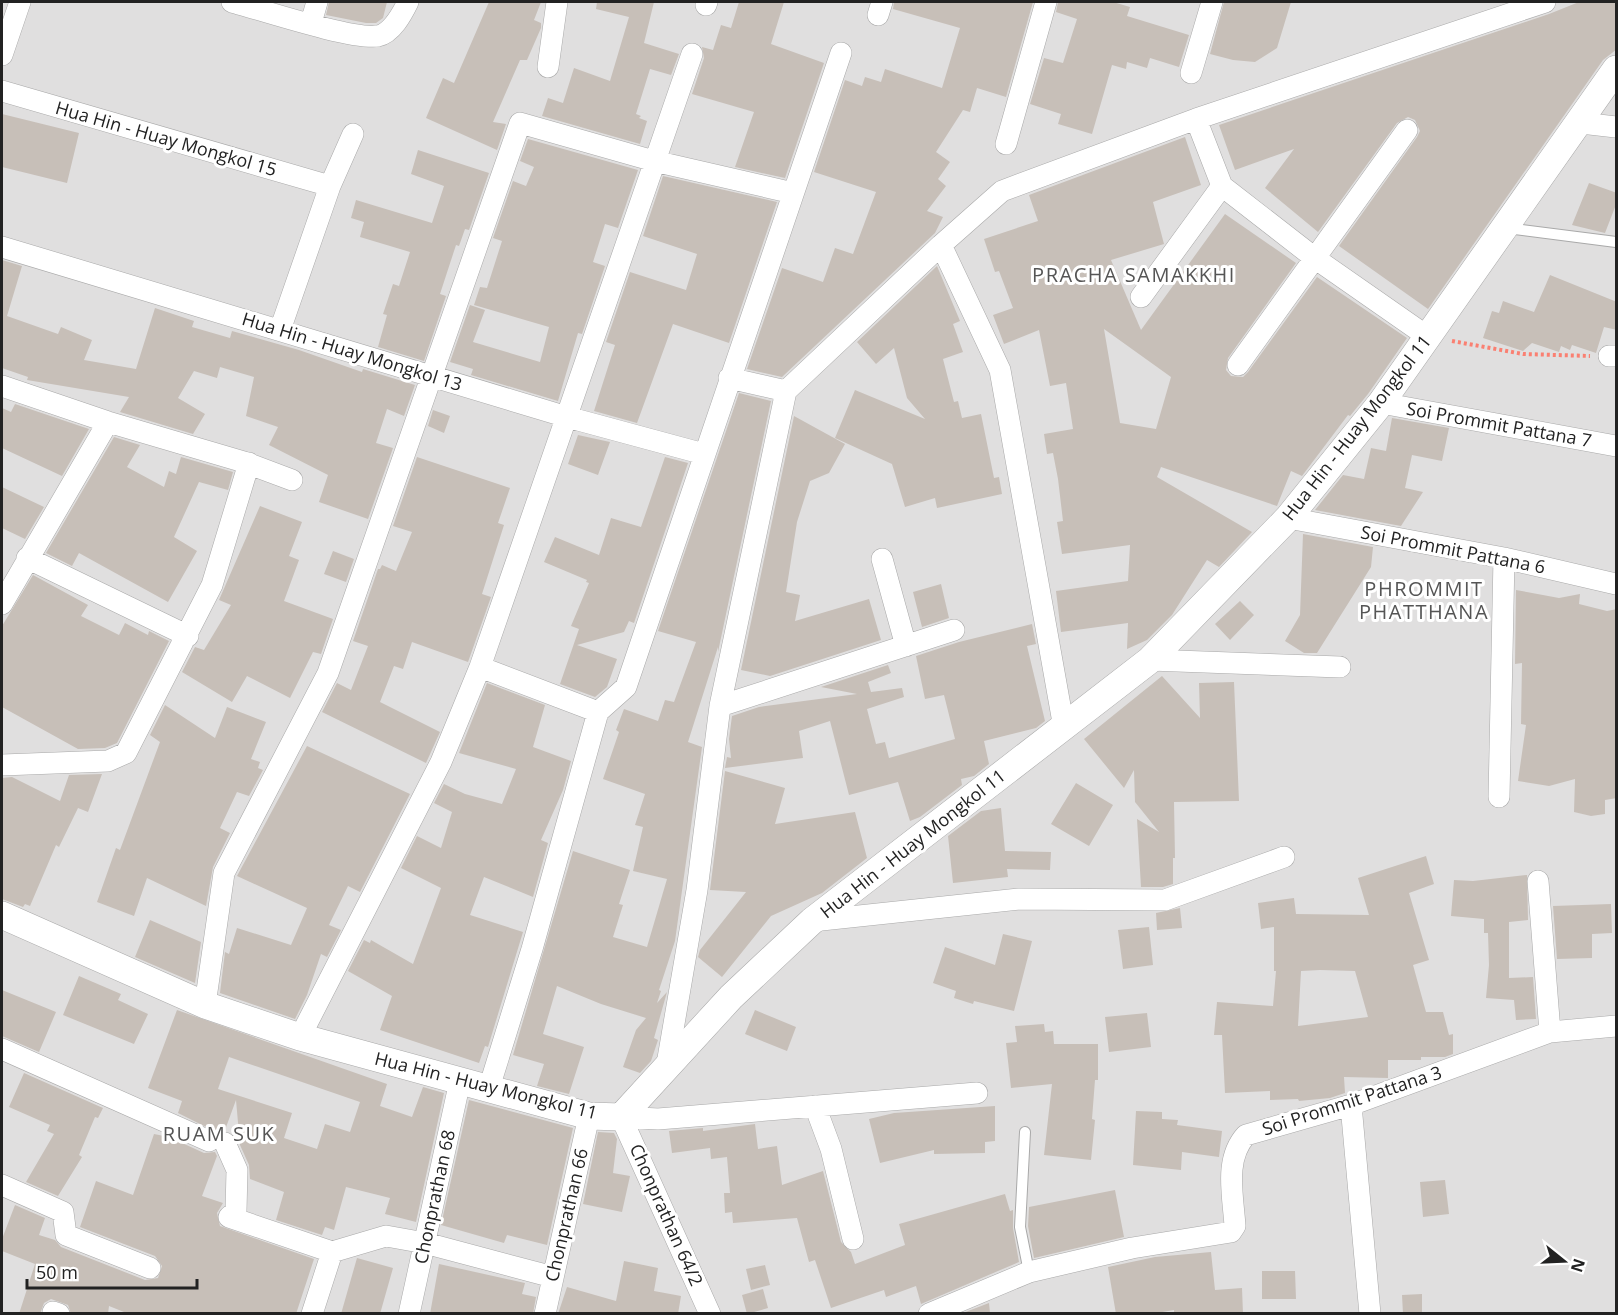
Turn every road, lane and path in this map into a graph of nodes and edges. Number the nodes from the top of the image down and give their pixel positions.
1 (20, 2) edge
2 (232, 2) edge
3 (317, 2) edge
4 (408, 2) edge
5 (557, 2) edge
6 (1046, 2) edge
7 (1212, 2) edge
8 (1545, 2) edge
9 (311, 23) junction
10 (841, 53) dead end
11 (692, 54) dead end
12 (2, 55) edge
13 (548, 66) dead end
14 (1617, 69) edge
15 (1191, 74) dead end
16 (2, 91) edge
17 (1196, 119) junction
18 (1581, 123) junction
19 (1617, 128) edge
20 (1407, 130) dead end
21 (353, 134) dead end
22 (1006, 144) dead end
23 (654, 161) junction
24 (330, 186) junction
25 (1222, 186) junction
26 (793, 193) junction
27 (1505, 228) junction
28 (1617, 242) edge
29 (940, 245) junction
30 (2, 247) edge
31 (1316, 258) junction
32 (1141, 297) dead end
33 (280, 330) junction
34 (1428, 337) junction
35 (1613, 356) edge
36 (1238, 365) dead end
37 (434, 377) junction
38 (729, 378) junction
39 (2, 386) edge
40 (786, 391) junction
41 (1381, 404) junction
42 (567, 417) junction
43 (108, 422) junction
44 (1617, 446) edge
45 (704, 454) junction
46 (249, 464) junction
47 (292, 480) dead end
48 (1288, 518) junction
49 (27, 558) junction
50 (1504, 558) junction
51 (882, 559) dead end
52 (1617, 584) edge
53 (2, 604) edge
54 (954, 630) dead end
55 (188, 636) junction
56 (906, 646) junction
57 (1150, 660) junction
58 (480, 667) junction
59 (1340, 668) dead end
60 (720, 706) junction
61 (598, 712) junction
62 (1064, 728) junction
63 (2, 765) edge
64 (1499, 797) dead end
65 (1284, 857) dead end
66 (1538, 881) dead end
67 (2, 915) edge
68 (812, 921) junction
69 (205, 1005) junction
70 (1617, 1026) edge
71 (1550, 1032) junction
72 (300, 1037) junction
73 (2, 1049) edge
74 (666, 1071) junction
75 (460, 1081) junction
76 (489, 1088) junction
77 (977, 1093) dead end
78 (1350, 1105) junction
79 (815, 1106) junction
80 (589, 1116) junction
81 (621, 1117) junction
82 (1026, 1131) dead end
83 (2, 1185) edge
84 (853, 1239) dead end
85 (425, 1243) junction
86 (332, 1252) junction
87 (150, 1268) dead end
88 (1029, 1272) junction
89 (552, 1277) junction
90 (312, 1314) edge
91 (409, 1314) edge
92 (545, 1314) edge
93 (710, 1314) edge
94 (929, 1314) edge
95 (1370, 1314) edge

1 - 12 street
2 - 9 street
3 - 9 street
4 - 9 street
5 - 13 street
6 - 22 street
7 - 15 street
8 - 17 street
10 - 26 street
11 - 23 street
14 - 18 street, Hua Hin - Huay Mongkol 11
16 - 24 street, Hua Hin - Huay Mongkol 15
17 - 25 street
17 - 29 street
18 - 19 street
18 - 27 street, Hua Hin - Huay Mongkol 11
20 - 31 street
21 - 24 street
23 - 26 street
23 - 37 street
23 - 42 street
24 - 33 street
25 - 31 street
25 - 32 street
26 - 38 street
27 - 28 lane
27 - 34 street, Hua Hin - Huay Mongkol 11
29 - 40 street
29 - 62 street
30 - 33 street, Hua Hin - Huay Mongkol 13
31 - 34 street
31 - 36 street
33 - 37 street, Hua Hin - Huay Mongkol 13
34 - 35 path
34 - 41 street, Hua Hin - Huay Mongkol 11
37 - 42 street, Hua Hin - Huay Mongkol 13
37 - 69 street
38 - 40 street
38 - 45 street
39 - 43 street
40 - 60 street
41 - 44 street, Soi Prommit Pattana 7
41 - 48 street, Hua Hin - Huay Mongkol 11
42 - 45 street, Hua Hin - Huay Mongkol 13
42 - 58 street
43 - 46 street
43 - 49 street
45 - 61 street
46 - 47 street
46 - 55 street
48 - 50 street, Soi Prommit Pattana 6
48 - 57 street, Hua Hin - Huay Mongkol 11
49 - 53 street
49 - 55 street
50 - 52 street, Soi Prommit Pattana 6
50 - 64 street
51 - 56 street
54 - 56 street
55 - 63 street
56 - 60 street
57 - 59 street
57 - 62 street, Hua Hin - Huay Mongkol 11
58 - 61 street
58 - 72 street
60 - 74 street
61 - 76 street
62 - 68 street, Hua Hin - Huay Mongkol 11
65 - 68 street
66 - 71 street
67 - 69 street, Hua Hin - Huay Mongkol 11
68 - 74 street, Hua Hin - Huay Mongkol 11
69 - 72 street, Hua Hin - Huay Mongkol 11
70 - 71 street, Soi Prommit Pattana 3
71 - 78 street, Soi Prommit Pattana 3
72 - 75 street, Hua Hin - Huay Mongkol 11
73 - 86 street
74 - 81 street, Hua Hin - Huay Mongkol 11
75 - 76 street, Hua Hin - Huay Mongkol 11
75 - 85 street, Chonprathan 68
76 - 80 street, Hua Hin - Huay Mongkol 11
77 - 79 street
78 - 88 street, Soi Prommit Pattana 3
78 - 95 street
79 - 81 street
79 - 84 street
80 - 81 street, Hua Hin - Huay Mongkol 11
80 - 89 street, Chonprathan 66
81 - 93 street, Chonprathan 64/2
82 - 88 lane
83 - 87 street
85 - 86 street
85 - 89 street
85 - 91 street, Chonprathan 68
86 - 90 street
88 - 94 street, Soi Prommit Pattana 3
89 - 92 street, Chonprathan 66

